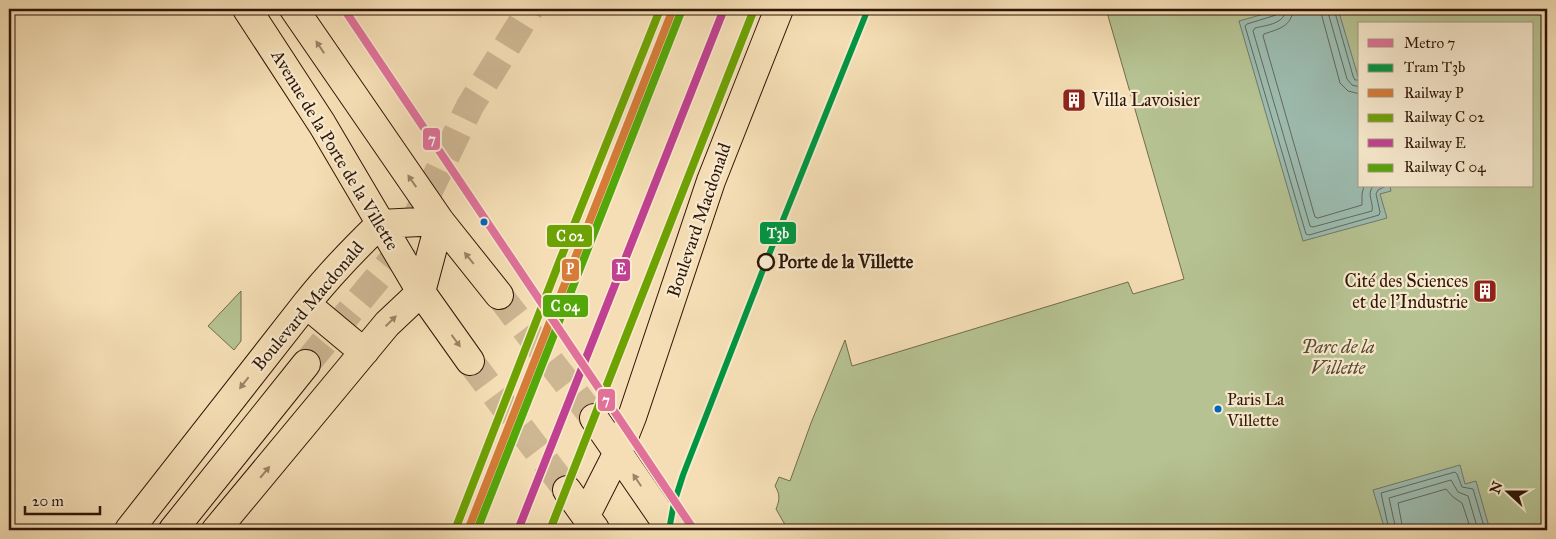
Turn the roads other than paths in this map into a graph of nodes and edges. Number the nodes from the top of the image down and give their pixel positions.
1 (247, 9) edge
2 (294, 9) edge
3 (779, 9) edge
4 (356, 101) junction
5 (322, 124) junction
6 (440, 221) junction
7 (380, 224) junction
8 (421, 292) junction
9 (499, 295) tunnel mouth
10 (306, 304) junction
11 (365, 351) junction
12 (470, 360) tunnel mouth
13 (306, 364) tunnel mouth
14 (594, 418) tunnel mouth
15 (618, 452) junction
16 (567, 490) tunnel mouth
17 (591, 523) edge
18 (129, 530) edge
19 (173, 530) edge
20 (216, 530) edge
21 (671, 530) edge

1 - 5 main road, Avenue de la Porte de la Villette
4 -> 2 main road
3 - 15 main road, Boulevard Macdonald
4 - 5 main road
6 -> 4 main road
5 - 7 main road, Avenue de la Porte de la Villette
6 - 7 main road
6 - 8 main road
9 -> 6 main road
7 - 8 main road, Avenue de la Porte de la Villette
7 - 10 main road, Boulevard Macdonald
11 -> 8 main road
8 -> 12 main road, Avenue de la Porte de la Villette
10 - 11 main road
10 -> 18 main road, Boulevard Macdonald
20 -> 11 main road
13 - 19 main road, Boulevard Macdonald
14 - 15 main road
15 - 17 main road, Boulevard Macdonald
21 -> 15 main road
16 - 17 main road

